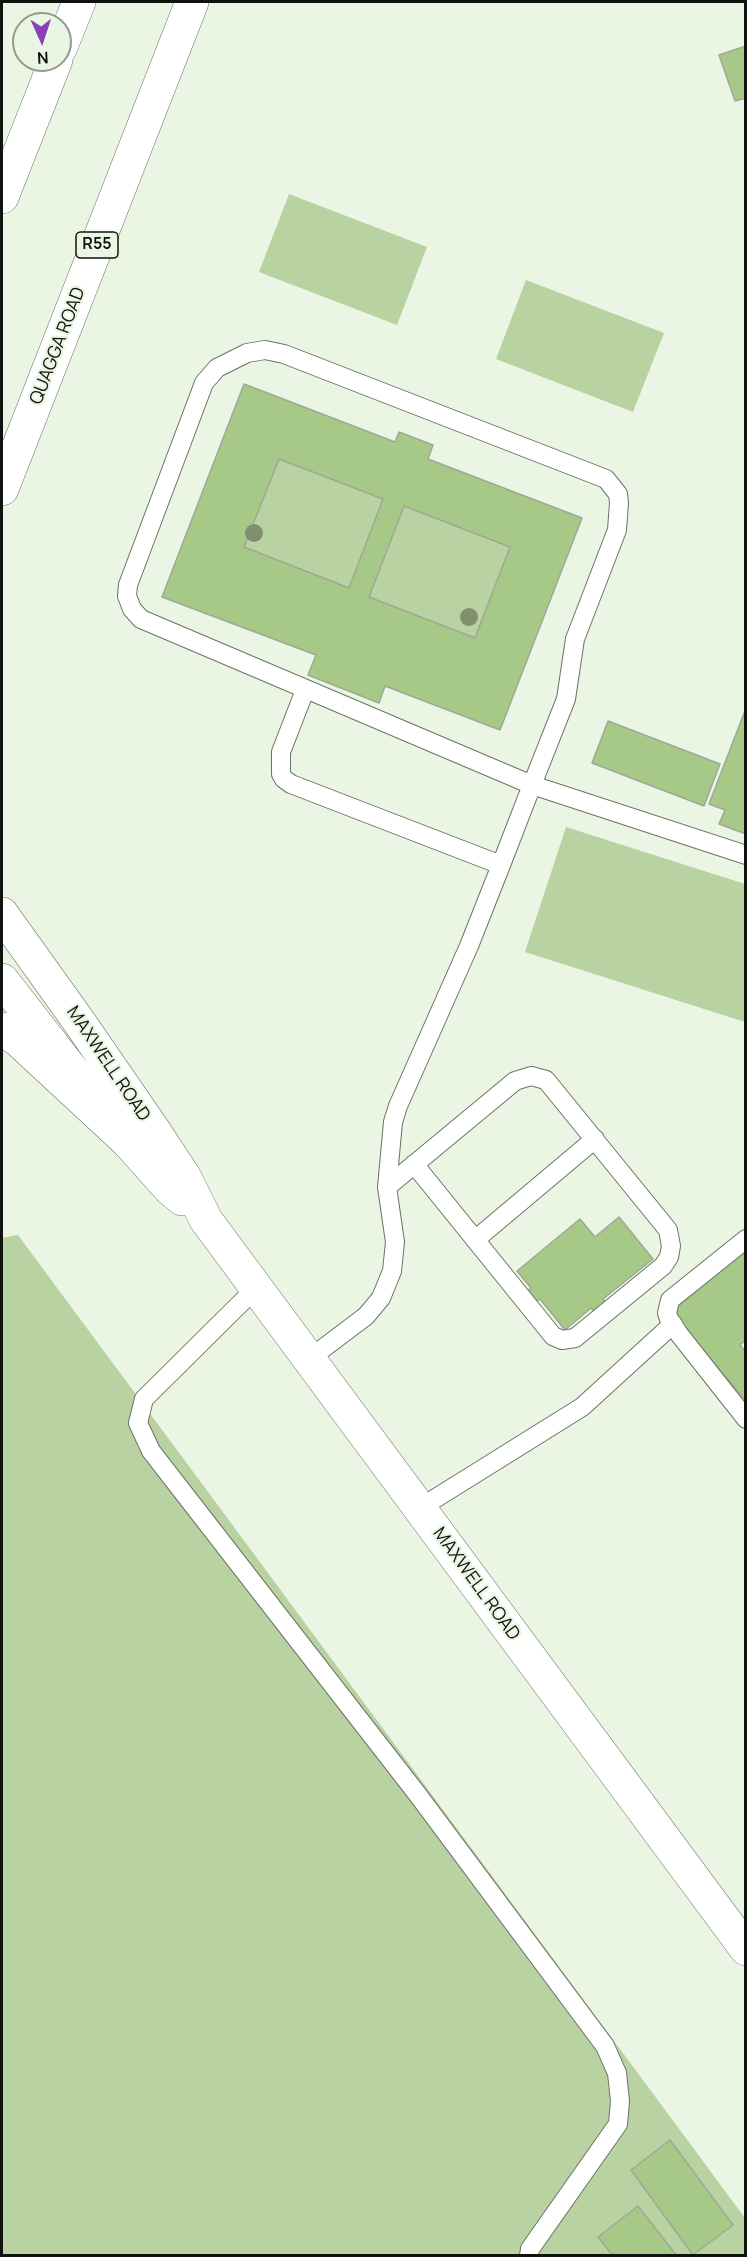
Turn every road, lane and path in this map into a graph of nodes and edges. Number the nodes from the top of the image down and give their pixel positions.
1 (79, 2) edge
2 (192, 2) edge
3 (72, 20) edge
4 (51, 72) edge
5 (2, 197) edge
6 (2, 489) edge
7 (305, 690) junction
8 (532, 785) junction
9 (746, 855) edge
10 (501, 865) junction
11 (2, 914) edge
12 (2, 980) edge
13 (2, 1029) edge
14 (594, 1139) junction
15 (128, 1142) junction
16 (414, 1164) junction
17 (387, 1187) junction
18 (206, 1220) junction
19 (746, 1239) edge
20 (475, 1240) junction
21 (257, 1287) junction
22 (673, 1324) junction
23 (309, 1359) junction
24 (746, 1419) edge
25 (420, 1508) junction
26 (746, 1948) edge
27 (529, 2256) edge

1 - 3 street
2 - 6 street, QUAGGA ROAD / R55
4 - 5 street
7 - 8 lane
7 - 8 lane
7 - 10 lane
8 - 9 lane
8 - 10 lane
10 - 17 lane
11 - 18 street, MAXWELL ROAD
12 - 15 street, MAXWELL ROAD
13 - 15 street
14 - 16 lane
14 - 20 lane
14 - 20 lane
15 - 18 street, MAXWELL ROAD
16 - 17 lane
16 - 20 lane
17 - 23 lane
18 - 21 street, MAXWELL ROAD
19 - 22 lane
21 - 23 street, MAXWELL ROAD
21 - 27 lane
22 - 24 lane
22 - 25 lane
23 - 25 street, MAXWELL ROAD
25 - 26 street, MAXWELL ROAD

